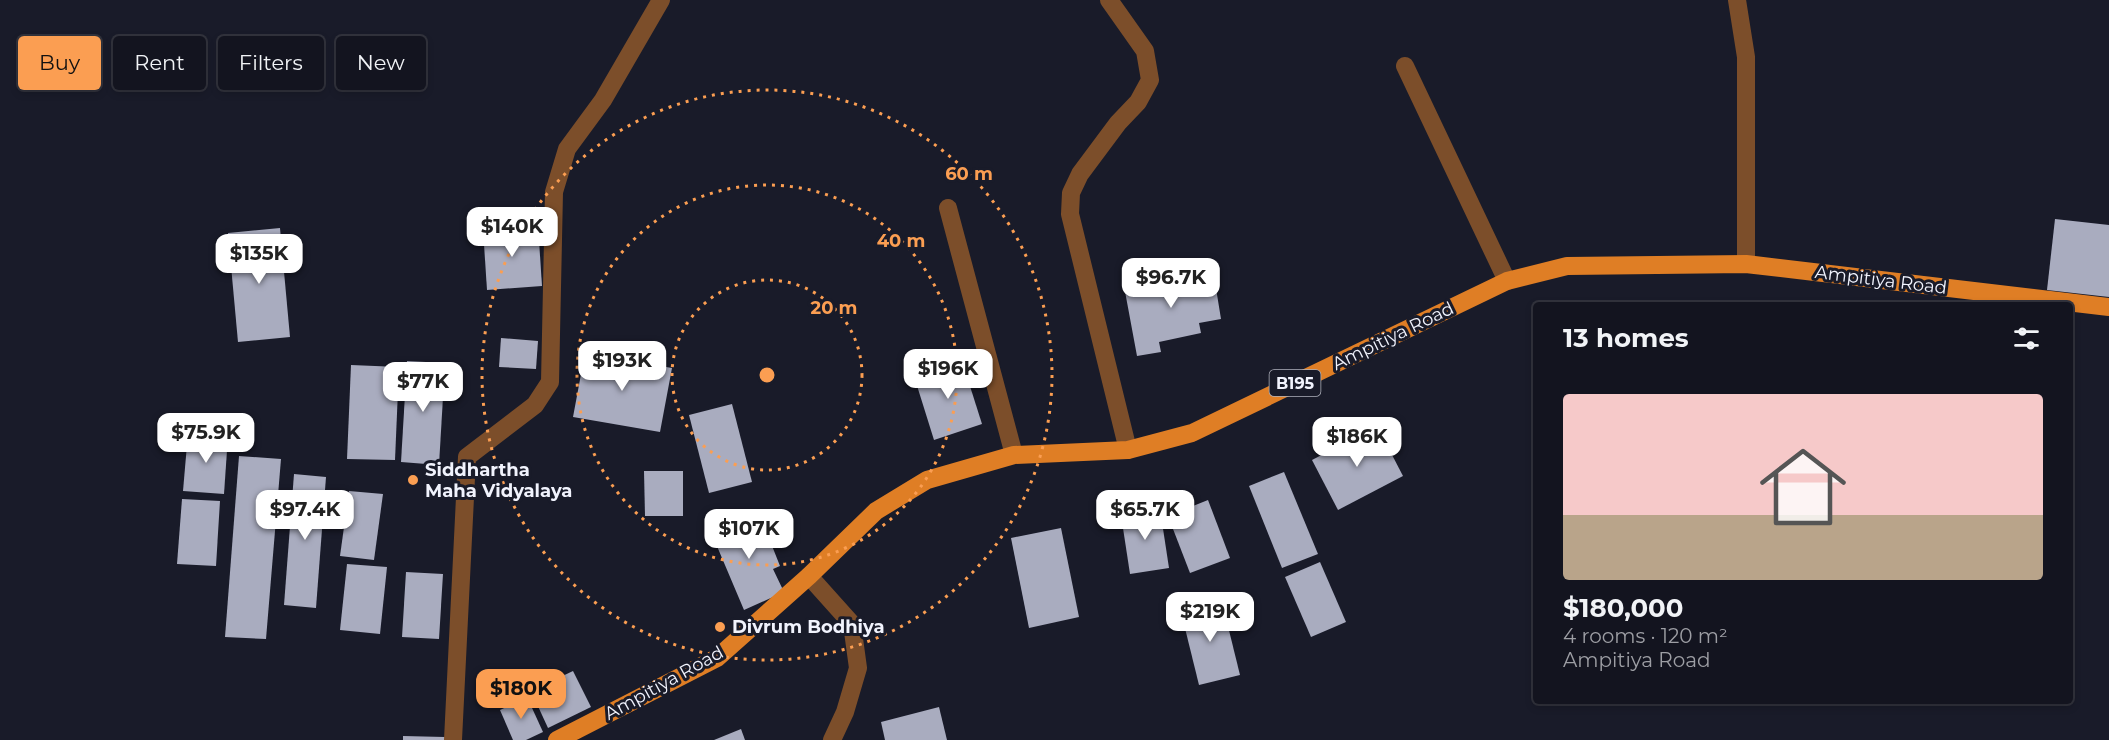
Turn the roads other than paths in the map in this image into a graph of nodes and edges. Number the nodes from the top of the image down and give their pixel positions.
1 (661, 0) edge
2 (1109, 0) edge
3 (1737, 0) edge
4 (1405, 66) dead end
5 (948, 208) dead end
6 (1746, 264) junction
7 (1507, 281) junction
8 (2067, 302) edge
9 (2073, 303) edge
10 (2109, 307) edge
11 (1128, 450) junction
12 (1014, 454) junction
13 (809, 576) junction
14 (453, 740) edge
15 (557, 740) edge
16 (832, 740) edge

1 - 14 street
2 - 11 street
3 - 6 street
4 - 7 street
5 - 12 street
6 - 7 main road, Ampitiya Road / B195
6 - 8 main road, Ampitiya Road / B195
7 - 11 main road, Ampitiya Road / B195
9 - 10 main road, Ampitiya Road / B195
11 - 12 main road, Ampitiya Road / B195
12 - 13 main road, Ampitiya Road / B195
13 - 15 main road, Ampitiya Road / B195
13 - 16 street

